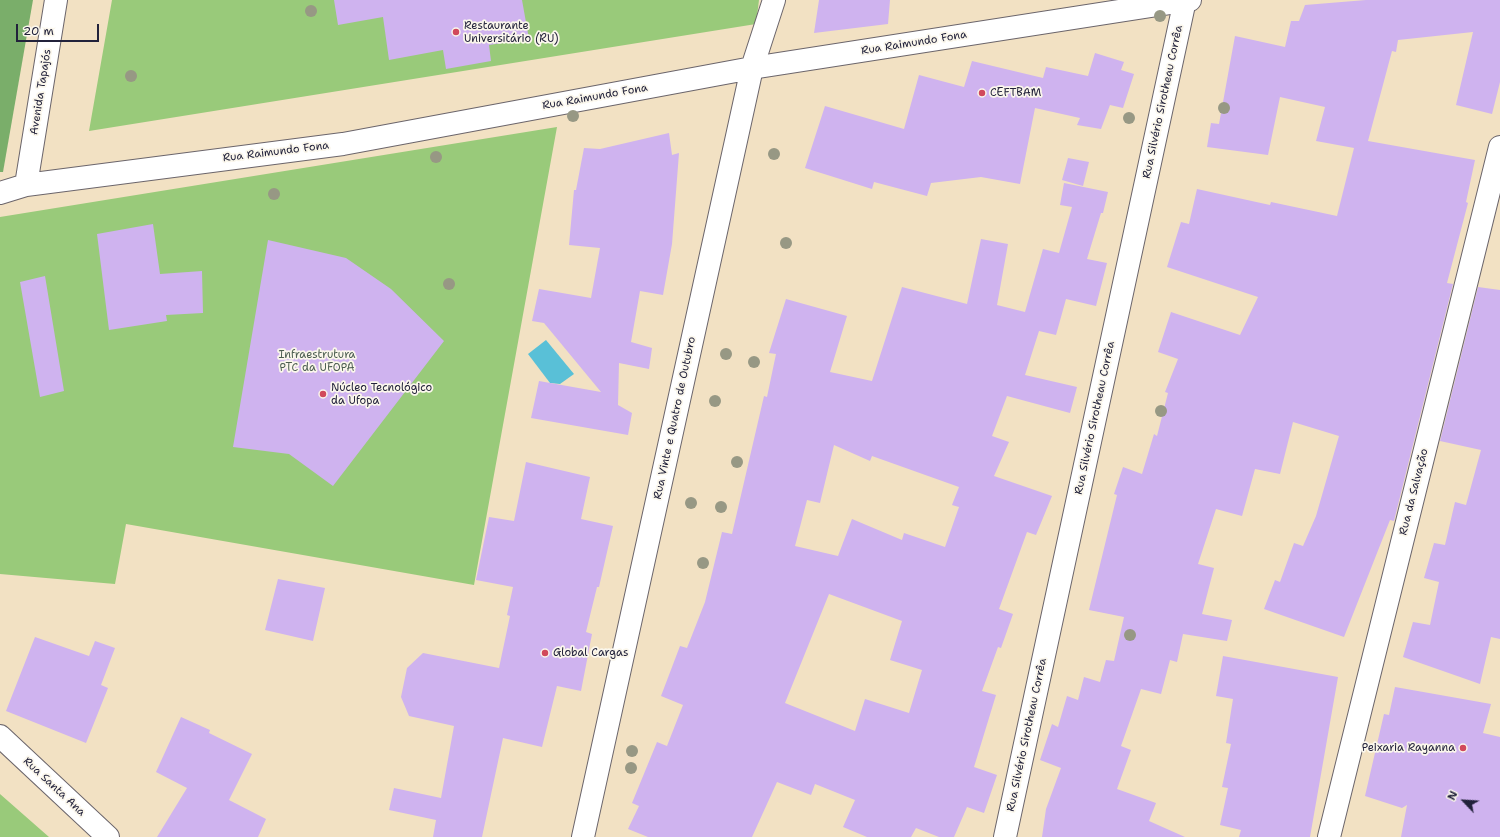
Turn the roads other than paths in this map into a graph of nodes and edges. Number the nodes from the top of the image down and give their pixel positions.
1 (56, 0) edge
2 (774, 0) edge
3 (1187, 0) edge
4 (752, 68) junction
5 (1500, 147) edge
6 (26, 185) junction
7 (0, 193) edge
8 (0, 736) edge
9 (108, 837) edge
10 (583, 837) edge
11 (1005, 837) edge
12 (1328, 837) edge

1 - 6 street, Avenida Tapajós
2 - 4 street, Rua Vinte e Quatro de Outubro
3 - 4 street, Rua Raimundo Fona
3 - 11 street, Rua Silvério Sirotheau Corrêa
4 - 6 street, Rua Raimundo Fona
4 - 10 street, Rua Vinte e Quatro de Outubro
5 - 12 street, Rua da Salvação
6 - 7 street, Rua Raimundo Fona
8 - 9 street, Rua Santa Ana

